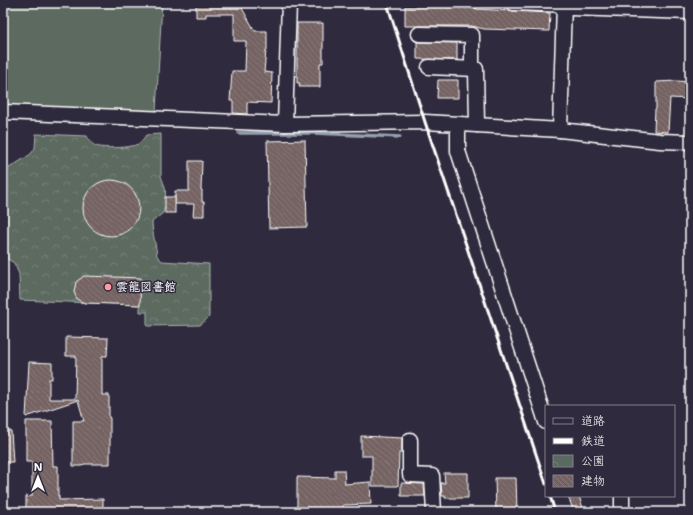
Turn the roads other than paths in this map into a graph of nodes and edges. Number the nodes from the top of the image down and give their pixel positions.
1 (289, 3) edge
2 (513, 3) edge
3 (569, 4) edge
4 (690, 12) edge
5 (419, 34) dead end
6 (429, 67) dead end
7 (472, 68) junction
8 (3, 112) edge
9 (285, 124) junction
10 (458, 124) junction
11 (477, 125) junction
12 (560, 130) junction
13 (690, 142) edge
14 (545, 419) edge
15 (410, 440) dead end
16 (622, 497) edge
17 (434, 512) edge
18 (622, 512) edge

1 - 9 street
2 - 3 street
3 - 4 street
3 - 12 street
5 - 7 street
6 - 7 street
7 - 11 street
8 - 9 street
9 - 10 street
10 - 11 street
10 - 14 street
11 - 12 street
12 - 13 street
15 - 17 street
16 - 18 street

